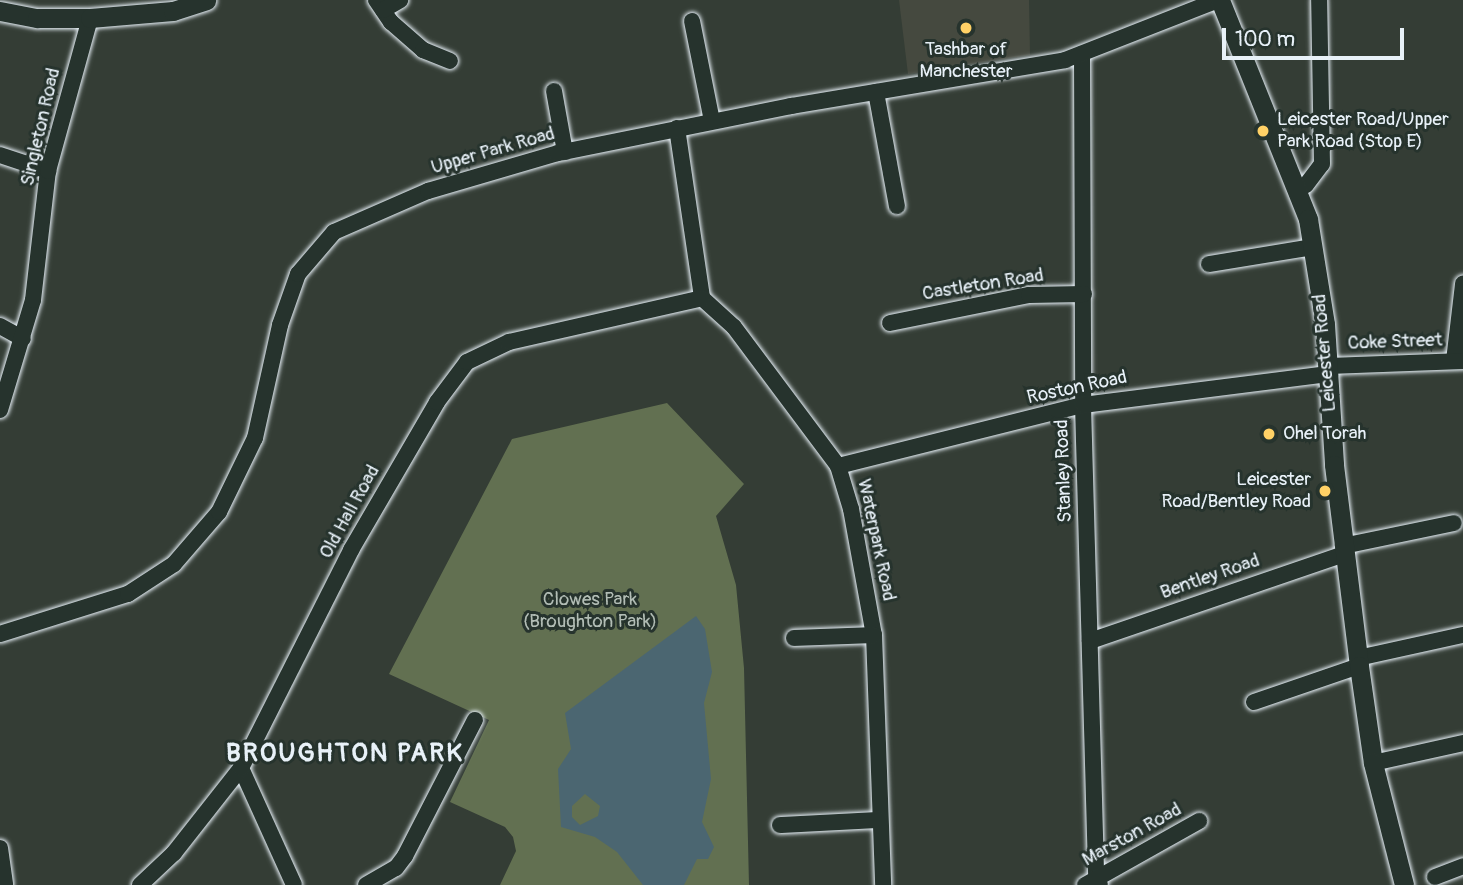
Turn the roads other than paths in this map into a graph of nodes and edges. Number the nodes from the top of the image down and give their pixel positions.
1 (206, 0) edge
2 (400, 0) edge
3 (1219, 0) edge
4 (1320, 0) edge
5 (380, 5) edge
6 (0, 11) edge
7 (90, 18) junction
8 (692, 21) dead end
9 (1082, 54) junction
10 (450, 61) dead end
11 (554, 92) dead end
12 (876, 92) junction
13 (712, 121) junction
14 (677, 128) junction
15 (565, 152) junction
16 (0, 155) edge
17 (48, 171) junction
18 (1297, 188) junction
19 (897, 206) dead end
20 (1313, 247) junction
21 (1209, 264) dead end
22 (1463, 284) edge
23 (1084, 294) junction
24 (702, 298) junction
25 (890, 323) dead end
26 (0, 326) edge
27 (23, 339) junction
28 (1458, 361) edge
29 (1329, 370) junction
30 (1083, 405) junction
31 (0, 410) edge
32 (838, 466) junction
33 (1454, 523) dead end
34 (1343, 550) junction
35 (0, 634) edge
36 (874, 635) junction
37 (1463, 635) edge
38 (794, 638) dead end
39 (1090, 640) junction
40 (1358, 662) junction
41 (1254, 702) dead end
42 (475, 720) dead end
43 (1463, 743) edge
44 (1373, 763) junction
45 (241, 768) junction
46 (879, 820) junction
47 (1199, 821) dead end
48 (780, 825) dead end
49 (0, 848) edge
50 (1463, 866) edge
51 (1435, 877) dead end
52 (1094, 883) edge
53 (5, 885) edge
54 (140, 885) edge
55 (294, 885) edge
56 (366, 885) edge
57 (883, 885) edge
58 (1404, 885) edge

1 - 7 main road
2 - 5 street
3 - 9 street, Upper Park Road
3 - 18 main road, Leicester Road
4 - 18 street
5 - 10 street
6 - 7 main road
7 - 17 street, Singleton Road
8 - 13 street
9 - 12 street, Upper Park Road
9 - 23 street, Stanley Road
11 - 15 street
12 - 13 street, Upper Park Road
12 - 19 street
13 - 14 street, Upper Park Road
14 - 15 street, Upper Park Road
14 - 24 street
15 - 35 street, Upper Park Road
16 - 17 street
17 - 27 street, Singleton Road
18 - 20 main road, Leicester Road
20 - 21 street
20 - 29 main road, Leicester Road
22 - 28 street
23 - 25 street, Castleton Road
23 - 30 street, Stanley Road
24 - 32 street, Waterpark Road
24 - 45 street, Old Hall Road
26 - 27 street
27 - 31 street, Singleton Road
28 - 29 street, Coke Street
29 - 30 street, Roston Road
29 - 34 main road, Leicester Road
30 - 32 street, Roston Road
30 - 39 street, Stanley Road
32 - 36 street, Waterpark Road
33 - 34 street, Bentley Road
34 - 39 street, Bentley Road
34 - 40 main road, Leicester Road
36 - 38 street
36 - 46 street, Waterpark Road
37 - 40 street
39 - 52 street, Stanley Road
40 - 41 street
40 - 44 main road, Leicester Road
42 - 56 street
43 - 44 street
44 - 58 main road, Leicester Road
45 - 54 street, Old Hall Road
45 - 55 street
46 - 48 street
46 - 57 street, Waterpark Road
47 - 52 street, Marston Road
49 - 53 street
50 - 51 street

